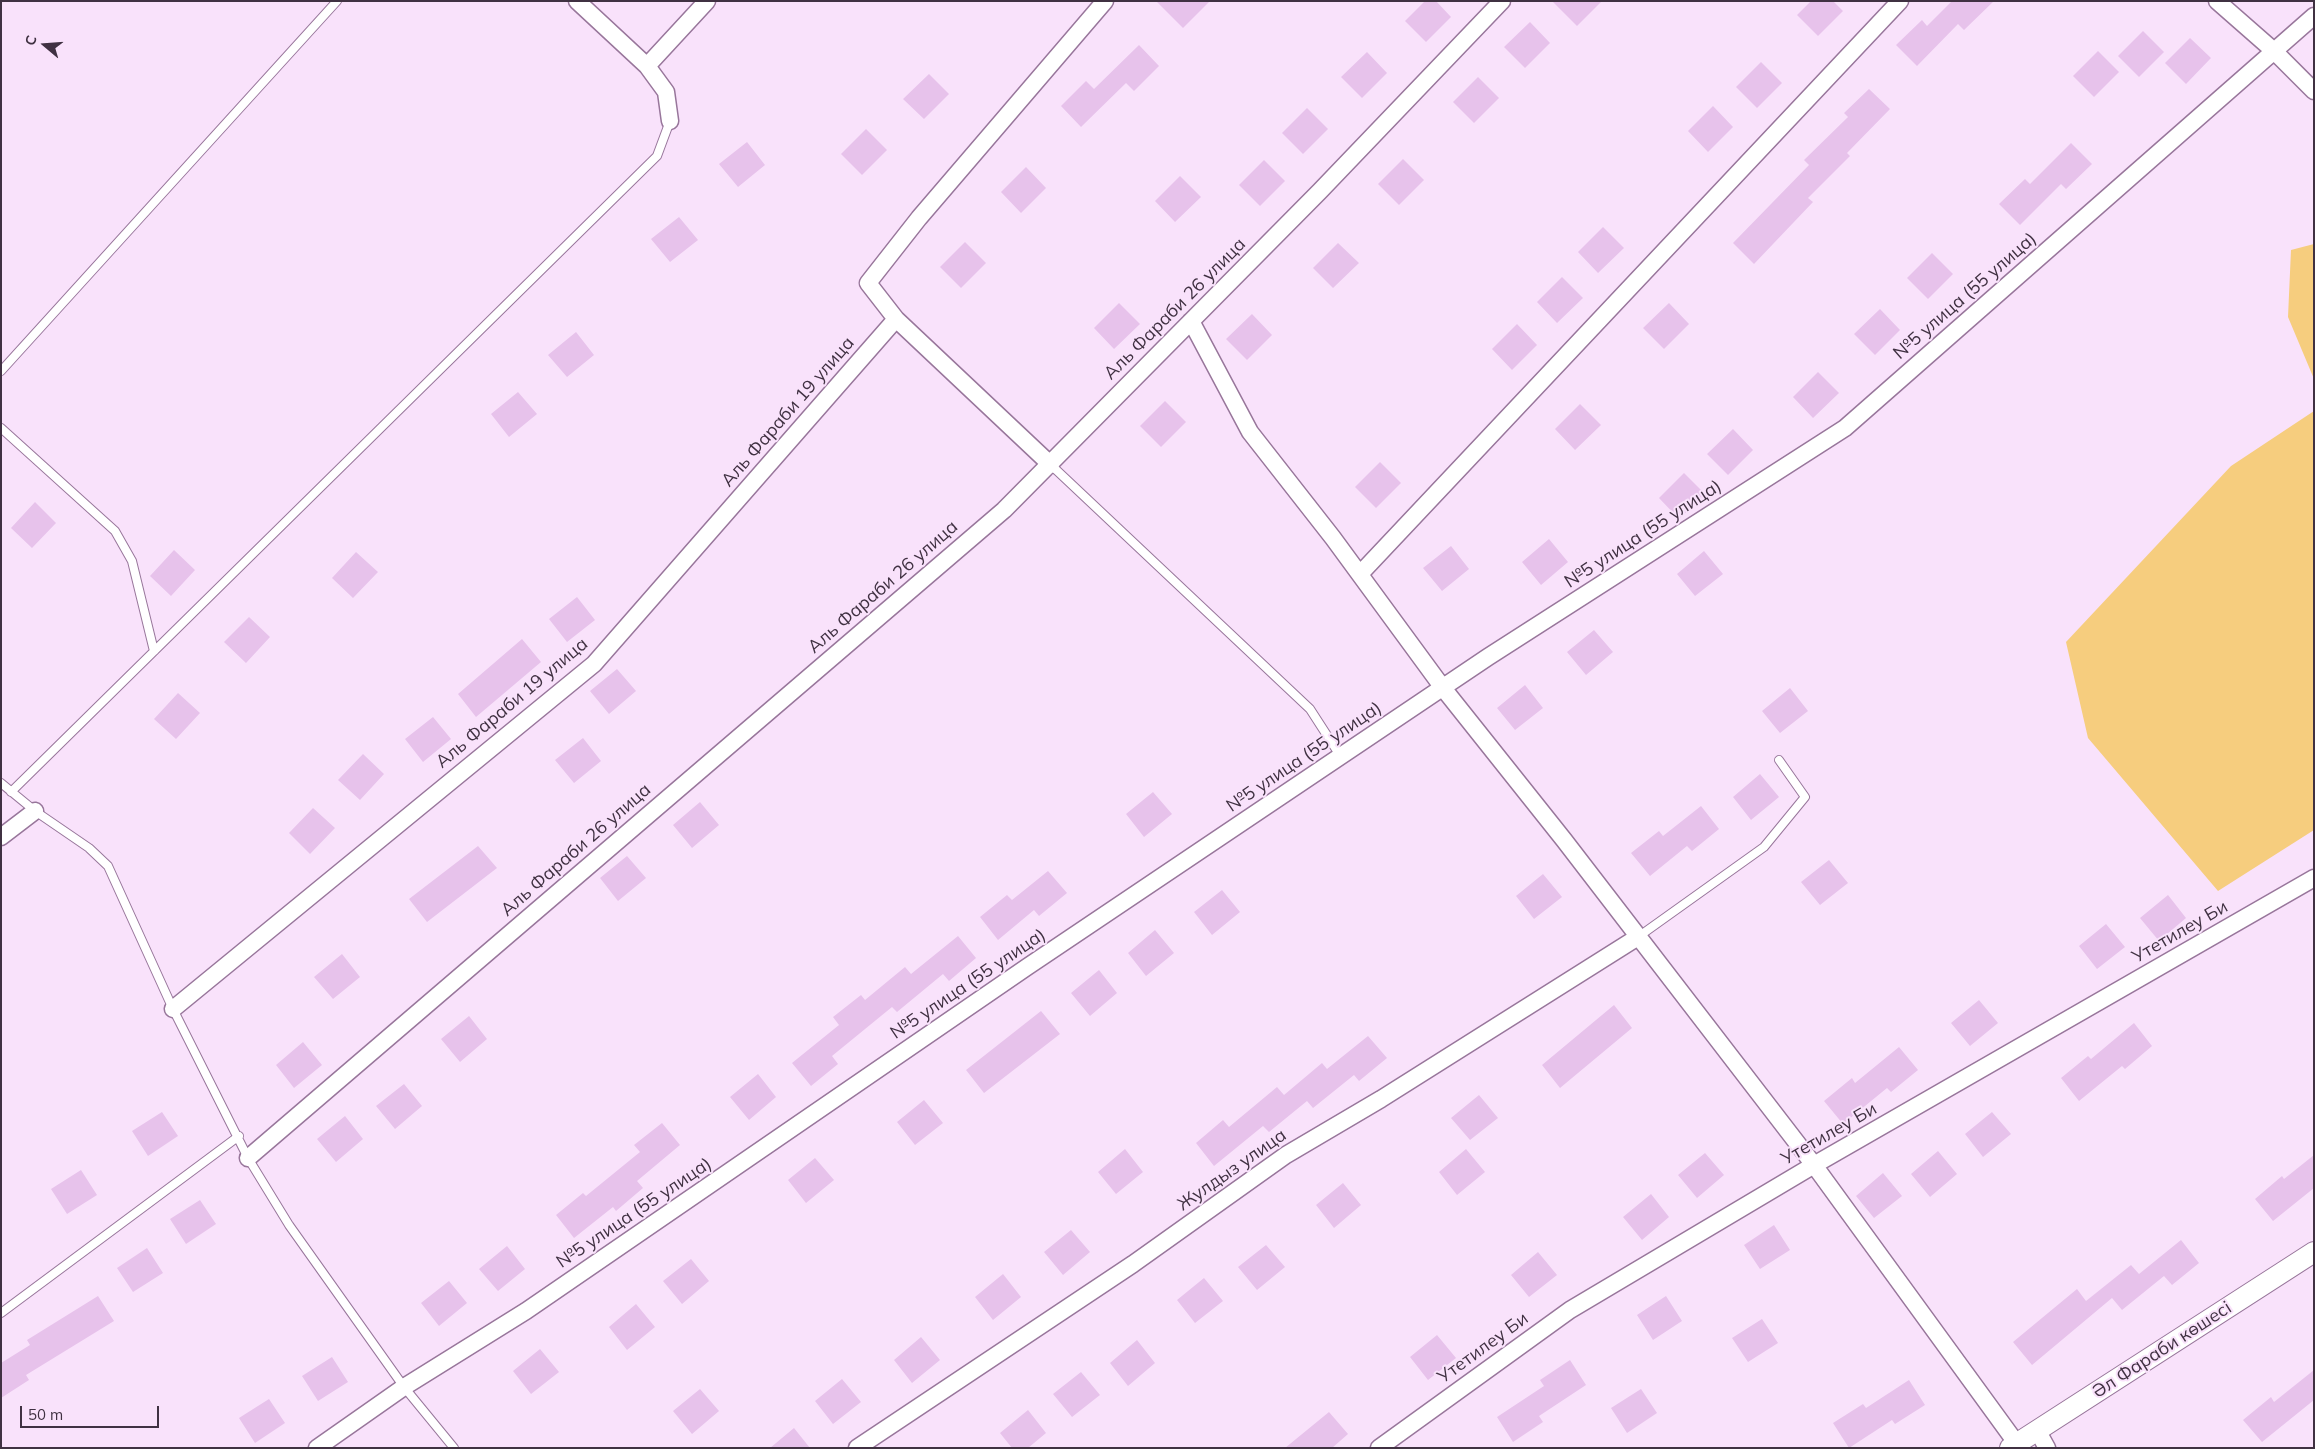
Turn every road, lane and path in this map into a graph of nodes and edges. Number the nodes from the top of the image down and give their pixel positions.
1 (338, 1) edge
2 (577, 1) edge
3 (707, 1) edge
4 (1105, 1) edge
5 (1502, 1) edge
6 (1900, 1) edge
7 (2217, 1) edge
8 (2314, 16) edge
9 (2274, 51) junction
10 (647, 66) junction
11 (2314, 91) edge
12 (670, 121) joint
13 (896, 319) junction
14 (1190, 321) junction
15 (1, 370) edge
16 (1, 428) edge
17 (1051, 465) junction
18 (1360, 574) junction
19 (154, 651) junction
20 (1443, 688) junction
21 (1341, 756) junction
22 (1779, 760) dead end
23 (1, 783) edge
24 (11, 792) junction
25 (35, 811) junction
26 (1, 837) edge
27 (2314, 878) edge
28 (1638, 937) junction
29 (173, 1009) junction
30 (239, 1136) junction
31 (248, 1158) junction
32 (1814, 1166) junction
33 (2314, 1252) edge
34 (1, 1313) edge
35 (404, 1387) junction
36 (2037, 1430) junction
37 (2013, 1446) edge
38 (317, 1448) edge
39 (454, 1448) edge
40 (857, 1448) edge
41 (1379, 1448) edge
42 (2047, 1448) edge

1 - 15 lane
2 - 10 street
3 - 10 street
4 - 13 street
5 - 14 street, Аль Фараби 26 улица
6 - 18 street
7 - 9 street
8 - 9 street, №5 улица (55 улица)
9 - 11 street
9 - 20 street, №5 улица (55 улица)
10 - 12 street
12 - 19 lane
13 - 17 street
13 - 29 street, Аль Фараби 19 улица
14 - 17 street, Аль Фараби 26 улица
14 - 18 street
16 - 19 lane
17 - 21 lane
17 - 31 street, Аль Фараби 26 улица
18 - 20 street
19 - 24 lane
20 - 21 street, №5 улица (55 улица)
20 - 28 street
21 - 35 street, №5 улица (55 улица)
22 - 28 lane
23 - 24 lane
24 - 25 lane
25 - 26 street
25 - 29 lane
27 - 32 street, Утетилеу Би
28 - 32 street
28 - 40 street, Жулдыз улица
29 - 30 lane
30 - 31 lane
30 - 34 lane
31 - 35 lane
32 - 37 street
32 - 41 street, Утетилеу Би
33 - 36 street, Әл Фараби көшесі
35 - 38 street, №5 улица (55 улица)
35 - 39 lane
36 - 37 street, Әл Фараби көшесі
36 - 42 street

